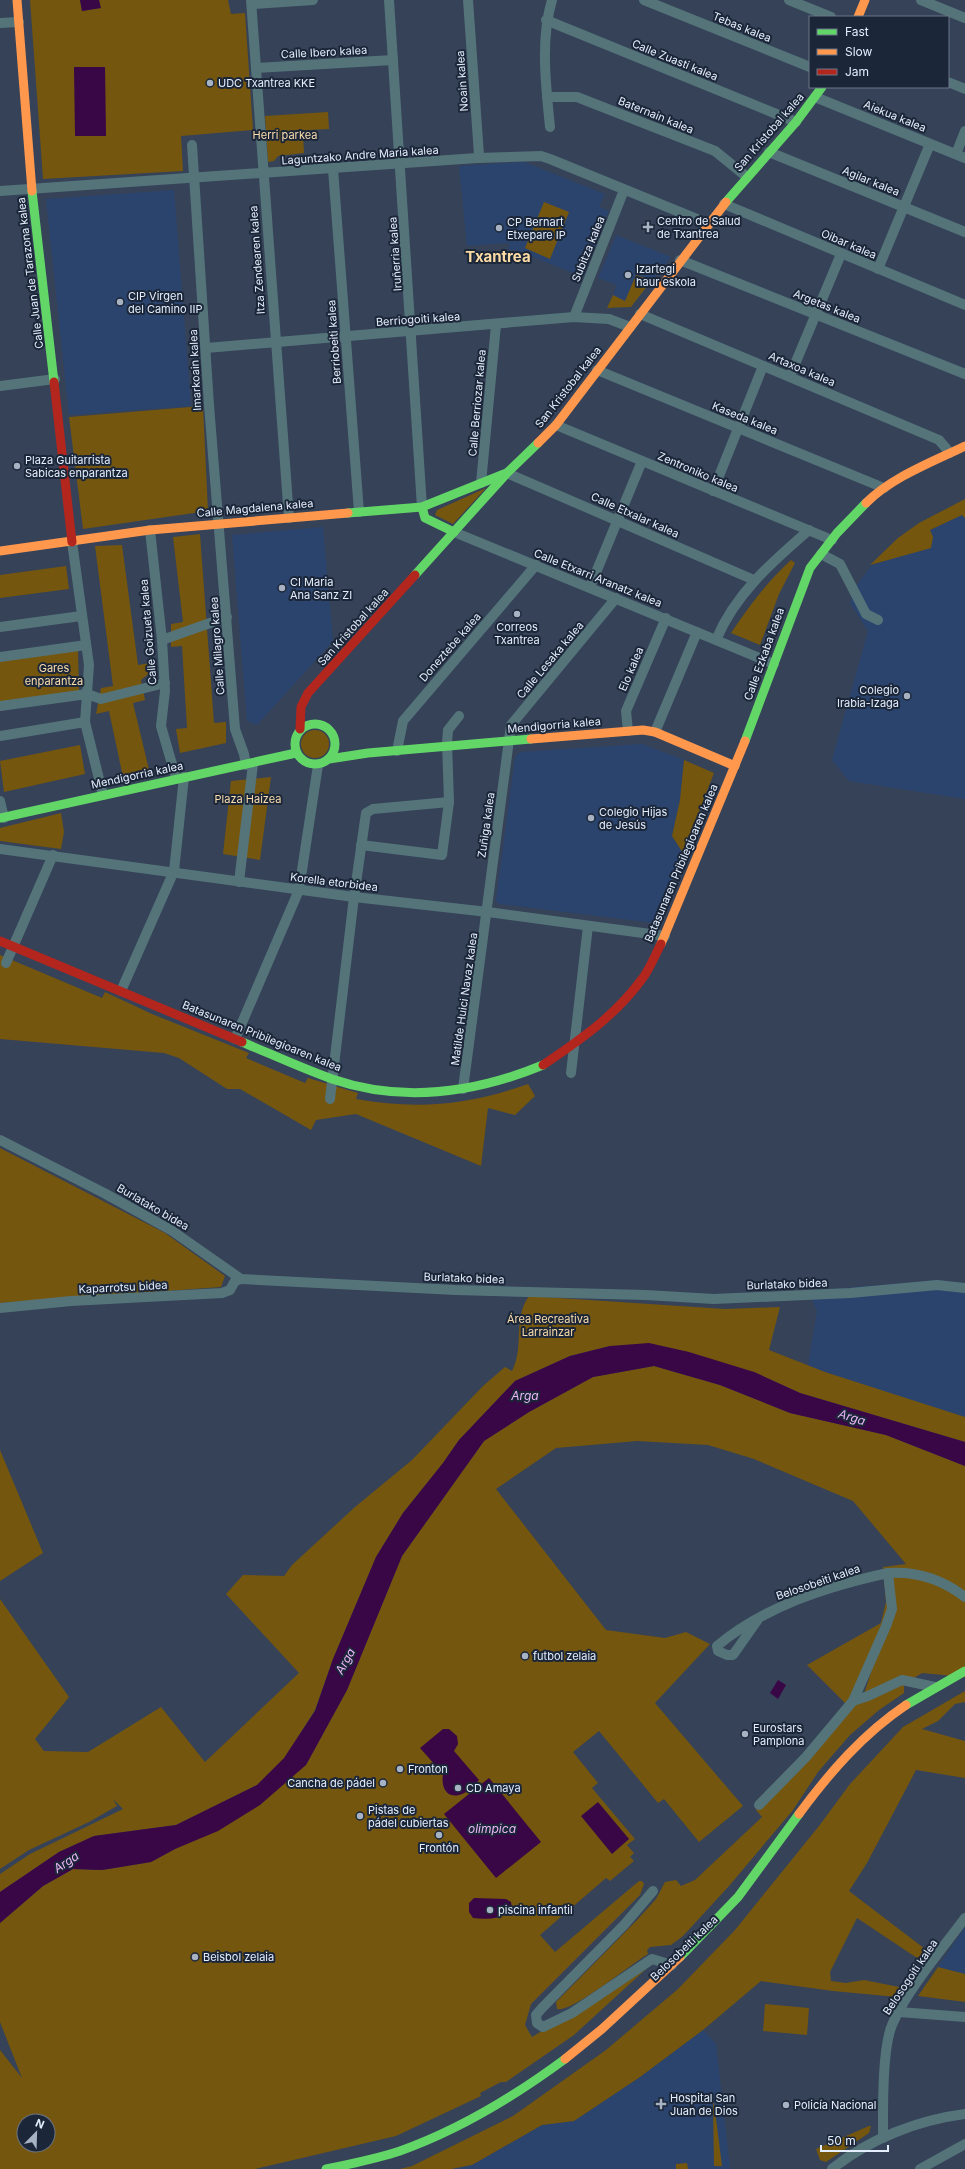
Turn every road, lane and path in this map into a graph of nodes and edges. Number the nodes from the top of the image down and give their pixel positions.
1 (17, 0) edge
2 (314, 0) edge
3 (389, 0) edge
4 (468, 0) edge
5 (552, 0) edge
6 (644, 0) edge
7 (790, 0) edge
8 (865, 0) edge
9 (921, 0) edge
10 (252, 2) edge
11 (829, 16) edge
12 (858, 16) edge
13 (965, 18) edge
14 (546, 20) junction
15 (19, 22) junction
16 (0, 23) edge
17 (393, 60) junction
18 (809, 67) edge
19 (256, 68) junction
20 (949, 82) edge
21 (821, 88) edge
22 (965, 89) edge
23 (547, 97) junction
24 (816, 97) junction
25 (796, 122) junction
26 (550, 127) dead end
27 (965, 132) edge
28 (930, 144) junction
29 (192, 145) dead end
30 (768, 152) junction
31 (960, 156) edge
32 (477, 158) junction
33 (397, 163) junction
34 (333, 169) junction
35 (263, 173) junction
36 (747, 177) junction
37 (197, 178) junction
38 (32, 190) junction
39 (624, 190) junction
40 (0, 192) edge
41 (724, 204) junction
42 (904, 207) junction
43 (708, 224) junction
44 (965, 232) edge
45 (841, 254) junction
46 (680, 260) junction
47 (878, 269) junction
48 (965, 305) edge
49 (640, 314) junction
50 (816, 314) junction
51 (574, 317) junction
52 (496, 325) junction
53 (630, 326) junction
54 (412, 332) junction
55 (345, 336) junction
56 (276, 342) junction
57 (206, 348) junction
58 (763, 366) junction
59 (597, 370) junction
60 (965, 374) edge
61 (790, 376) junction
62 (55, 379) junction
63 (0, 386) edge
64 (556, 425) junction
65 (739, 429) junction
66 (965, 446) edge
67 (965, 452) edge
68 (950, 453) junction
69 (642, 461) junction
70 (507, 473) junction
71 (481, 484) junction
72 (884, 488) junction
73 (713, 491) junction
74 (422, 507) junction
75 (358, 512) junction
76 (289, 518) junction
77 (618, 520) junction
78 (219, 523) junction
79 (150, 530) junction
80 (809, 530) junction
81 (454, 532) junction
82 (832, 540) junction
83 (72, 542) junction
84 (0, 551) edge
85 (821, 554) junction
86 (536, 566) junction
87 (754, 580) junction
88 (590, 587) junction
89 (616, 598) junction
90 (82, 616) junction
91 (227, 617) junction
92 (666, 618) junction
93 (878, 620) dead end
94 (0, 627) edge
95 (697, 632) junction
96 (162, 640) junction
97 (716, 640) junction
98 (86, 645) junction
99 (0, 657) edge
100 (774, 664) junction
101 (165, 683) junction
102 (315, 686) junction
103 (87, 694) junction
104 (0, 706) edge
105 (459, 716) dead end
106 (86, 722) junction
107 (313, 723) junction
108 (300, 729) junction
109 (628, 731) junction
110 (655, 732) junction
111 (0, 736) edge
112 (334, 738) junction
113 (295, 740) junction
114 (509, 741) junction
115 (447, 747) junction
116 (398, 752) junction
117 (368, 753) junction
118 (296, 754) junction
119 (278, 755) junction
120 (329, 759) junction
121 (250, 765) junction
122 (318, 765) junction
123 (735, 766) junction
124 (180, 777) junction
125 (103, 795) junction
126 (0, 801) edge
127 (449, 802) junction
128 (2, 818) edge
129 (361, 845) junction
130 (0, 849) edge
131 (53, 855) junction
132 (174, 871) junction
133 (239, 882) junction
134 (299, 890) junction
135 (354, 897) junction
136 (488, 912) junction
137 (588, 926) junction
138 (665, 936) junction
139 (0, 941) edge
140 (13, 946) junction
141 (6, 963) dead end
142 (121, 991) junction
143 (235, 1039) junction
144 (573, 1044) junction
145 (571, 1074) dead end
146 (333, 1079) junction
147 (463, 1089) junction
148 (330, 1098) dead end
149 (0, 1140) edge
150 (241, 1279) junction
151 (965, 1288) edge
152 (0, 1308) edge
153 (888, 1573) junction
154 (965, 1597) edge
155 (759, 1618) dead end
156 (965, 1671) edge
157 (958, 1686) dead end
158 (935, 1687) junction
159 (917, 1697) junction
160 (853, 1701) junction
161 (844, 1773) dead end
162 (759, 1805) dead end
163 (653, 1891) dead end
164 (965, 1918) edge
165 (672, 1965) junction
166 (549, 2002) junction
167 (899, 2012) junction
168 (965, 2017) edge
169 (560, 2018) junction
170 (578, 2061) dead end
171 (565, 2071) dead end
172 (546, 2084) dead end
173 (965, 2114) edge
174 (883, 2138) junction
175 (965, 2144) edge
176 (326, 2169) edge
177 (370, 2169) edge
178 (832, 2169) edge
179 (920, 2169) edge

1 - 15 street, Calle Juan de Tarazona kalea
2 - 10 street
3 - 17 street, Iruñerria kalea
4 - 32 street, Noain kalea
5 - 14 street
6 - 18 street, Tebas kalea
7 - 11 street
8 - 12 street
9 - 13 street
10 - 19 street, Itza Zendearen kalea
14 - 23 street
14 - 25 street, Calle Zuasti kalea
15 - 16 street
15 - 38 street, Calle Juan de Tarazona kalea
17 - 19 street, Calle Ibero kalea
17 - 33 street, Iruñerria kalea
19 - 35 street, Itza Zendearen kalea
20 - 22 street
21 - 24 street, San Kristobal kalea
23 - 26 street
23 - 36 street, Baternain kalea
24 - 25 street, San Kristobal kalea
24 - 28 street, Aiekua kalea
25 - 30 street, San Kristobal kalea
27 - 31 street
28 - 31 street, Aiekua kalea
28 - 42 street
29 - 37 street, Imarkoain kalea
30 - 36 street, San Kristobal kalea
30 - 42 street, Agilar kalea
32 - 33 street, Laguntzako Andre Maria kalea
32 - 39 street, Laguntzako Andre Maria kalea
33 - 34 street, Laguntzako Andre Maria kalea
33 - 35 street, Laguntzako Andre Maria kalea
33 - 54 street, Iruñerria kalea
34 - 35 street, Laguntzako Andre Maria kalea
34 - 55 street, Berriobeiti kalea
35 - 37 street, Laguntzako Andre Maria kalea
35 - 56 street, Itza Zendearen kalea
36 - 41 street, San Kristobal kalea
37 - 38 street, Laguntzako Andre Maria kalea
37 - 57 street, Imarkoain kalea
38 - 40 street, Laguntzako Andre Maria kalea
38 - 62 street, Calle Juan de Tarazona kalea
39 - 43 street, Laguntzako Andre Maria kalea
39 - 51 street, Subitza kalea
41 - 43 street, San Kristobal kalea
41 - 45 street, Oibar kalea
42 - 44 street, Agilar kalea
42 - 47 street
43 - 46 street, San Kristobal kalea
45 - 47 street, Oibar kalea
45 - 50 street
46 - 49 street, San Kristobal kalea
46 - 50 street, Argetas kalea
47 - 48 street, Oibar kalea
49 - 53 street, San Kristobal kalea
49 - 58 street, Artaxoa kalea
50 - 60 street, Argetas kalea
50 - 61 street
51 - 52 street, Berriogoiti kalea
51 - 53 street, Berriogoiti kalea
52 - 54 street, Berriogoiti kalea
52 - 71 street, Calle Berriozar kalea
53 - 59 street, San Kristobal kalea
54 - 55 street, Berriogoiti kalea
54 - 74 street, Iruñerria kalea
55 - 56 street, Berriogoiti kalea
55 - 75 street, Berriobeiti kalea
56 - 57 street, Berriogoiti kalea
56 - 76 street, Itza Zendearen kalea
57 - 78 street, Imarkoain kalea
58 - 61 street, Artaxoa kalea
58 - 65 street
59 - 64 street, San Kristobal kalea
59 - 65 street, Kaseda kalea
61 - 68 street, Artaxoa kalea
62 - 63 street
62 - 83 street, Calle Juan de Tarazona kalea
64 - 69 street, Zentroniko kalea
64 - 70 street, San Kristobal kalea
65 - 72 street, Kaseda kalea
65 - 73 street
66 - 68 street, Calle Ezkaba kalea
67 - 68 street, Calle Ezkaba kalea
68 - 72 street, Calle Ezkaba kalea
69 - 73 street, Zentroniko kalea
69 - 77 street
70 - 71 street, Calle Magdalena kalea
70 - 77 street, Calle Etxalar kalea
70 - 81 street, San Kristobal kalea
71 - 74 street, Calle Magdalena kalea
72 - 82 street, Calle Ezkaba kalea
73 - 80 street, Zentroniko kalea
74 - 75 street, Calle Magdalena kalea
74 - 81 street, Calle Etxarri Aranatz kalea
75 - 76 street, Calle Magdalena kalea
76 - 78 street, Calle Magdalena kalea
77 - 87 street, Calle Etxalar kalea
77 - 88 street
78 - 79 street, Calle Magdalena kalea
78 - 91 street, Calle Milagro kalea
79 - 83 street, Calle Magdalena kalea
79 - 96 street, Calle Goizueta kalea
80 - 82 street, Zentroniko kalea
80 - 87 street
81 - 86 street, Calle Etxarri Aranatz kalea
81 - 102 street, San Kristobal kalea
82 - 85 street, Calle Ezkaba kalea
83 - 84 street, Calle Magdalena kalea
83 - 90 street
85 - 93 street
85 - 100 street, Calle Ezkaba kalea
86 - 88 street, Calle Etxarri Aranatz kalea
86 - 116 street, Doneztebe kalea
87 - 97 street
88 - 89 street, Calle Etxarri Aranatz kalea
89 - 92 street, Calle Etxarri Aranatz kalea
89 - 114 street, Calle Lesaka kalea
90 - 94 street
90 - 98 street
91 - 96 street
91 - 121 street, Calle Milagro kalea
92 - 95 street, Calle Etxarri Aranatz kalea
92 - 109 street, Elo kalea
95 - 97 street, Calle Etxarri Aranatz kalea
95 - 110 street
96 - 101 street, Calle Goizueta kalea
97 - 100 street, Calle Etxarri Aranatz kalea
98 - 99 street
98 - 103 street
100 - 123 street, Calle Ezkaba kalea
101 - 103 street
101 - 124 street, Calle Goizueta kalea
102 - 107 street, San Kristobal kalea
102 - 108 street, San Kristobal kalea
103 - 104 street
103 - 106 street
105 - 115 street
106 - 111 street
106 - 125 street
107 - 108 street
107 - 112 street
108 - 113 street
109 - 110 street, Mendigorria kalea
109 - 114 street, Mendigorria kalea
110 - 123 street, Mendigorria kalea
112 - 117 street, Mendigorria kalea
112 - 120 street
113 - 118 street
113 - 119 street, Mendigorria kalea
114 - 115 street, Mendigorria kalea
114 - 136 street, Zuñiga kalea
115 - 116 street, Mendigorria kalea
115 - 127 street
116 - 117 street, Mendigorria kalea
117 - 120 street, Mendigorria kalea
118 - 119 street, Mendigorria kalea
118 - 122 street
119 - 121 street, Mendigorria kalea
120 - 122 street
121 - 124 street, Mendigorria kalea
121 - 133 street
122 - 134 street
123 - 138 street, Batasunaren Pribilegioaren kalea
124 - 125 street, Mendigorria kalea
124 - 132 street
125 - 128 street, Mendigorria kalea
126 - 128 street
127 - 129 street
127 - 129 street
129 - 135 street
130 - 131 street, Korella etorbidea
131 - 132 street, Korella etorbidea
131 - 140 street
132 - 133 street, Korella etorbidea
132 - 142 street
133 - 134 street, Korella etorbidea
134 - 135 street, Korella etorbidea
134 - 143 street
135 - 136 street, Korella etorbidea
135 - 146 street
136 - 137 street, Korella etorbidea
136 - 147 street, Matilde Huici Navaz kalea
137 - 138 street, Korella etorbidea
137 - 144 street
138 - 144 street, Batasunaren Pribilegioaren kalea
139 - 140 street, Batasunaren Pribilegioaren kalea
140 - 141 street
140 - 142 street, Batasunaren Pribilegioaren kalea
142 - 143 street, Batasunaren Pribilegioaren kalea
143 - 146 street, Batasunaren Pribilegioaren kalea
144 - 145 street
144 - 147 street, Batasunaren Pribilegioaren kalea
146 - 147 street, Batasunaren Pribilegioaren kalea
146 - 148 street
149 - 150 street, Burlatako bidea
150 - 151 street, Burlatako bidea
150 - 152 street, Kaparrotsu bidea
153 - 154 street, Belosobeiti kalea
153 - 155 street, Belosobeiti kalea
153 - 160 street
156 - 158 street, Belosobeiti kalea
157 - 161 street
158 - 159 street, Belosobeiti kalea
158 - 160 street
159 - 160 street
159 - 165 street, Belosobeiti kalea
160 - 162 street
163 - 166 street
164 - 167 street, Belosogoiti kalea
165 - 169 street
165 - 176 street, Belosobeiti kalea
166 - 169 street
166 - 169 street
167 - 168 street
167 - 174 street, Belosogoiti kalea
170 - 171 street
172 - 177 street
173 - 174 street
174 - 178 street
175 - 179 street

